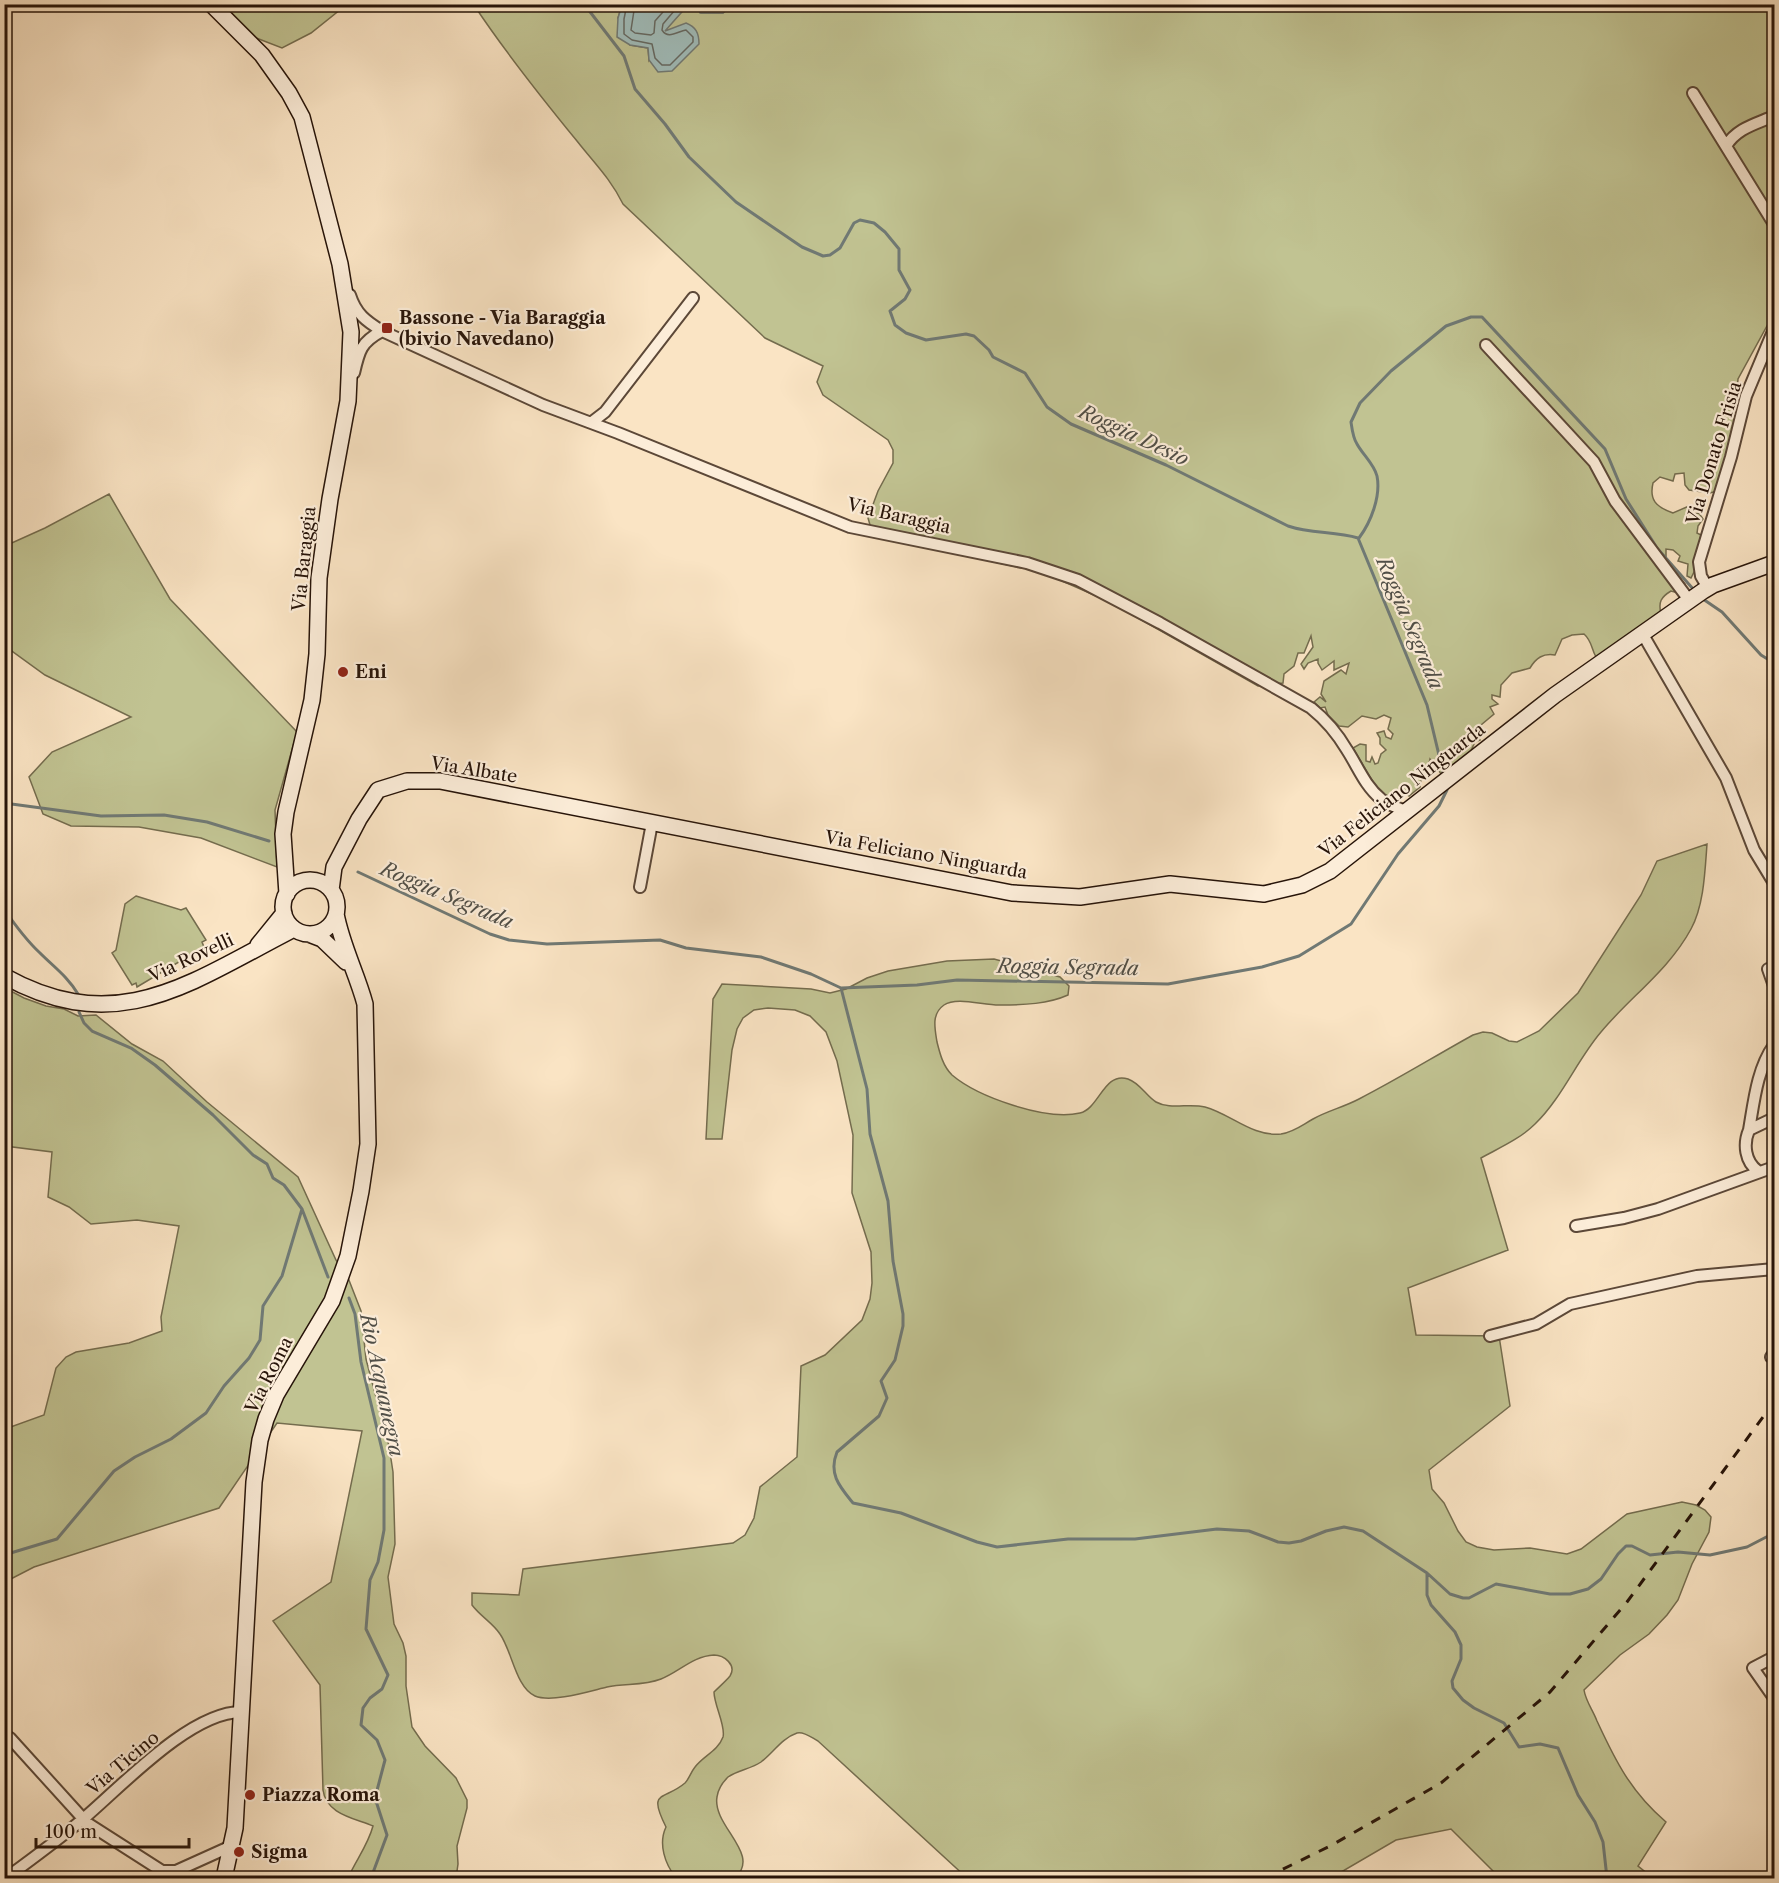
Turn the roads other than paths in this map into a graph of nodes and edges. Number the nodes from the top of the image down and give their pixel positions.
1 (211, 4) edge
2 (1692, 93) dead end
3 (1774, 116) edge
4 (1726, 146) junction
5 (1774, 224) edge
6 (340, 264) junction
7 (693, 298) dead end
8 (1774, 329) edge
9 (382, 331) junction
10 (351, 332) junction
11 (1486, 345) dead end
12 (348, 399) junction
13 (592, 422) junction
14 (1774, 563) edge
15 (1698, 594) junction
16 (1642, 633) junction
17 (1406, 812) junction
18 (652, 823) junction
19 (285, 857) junction
20 (334, 867) junction
21 (313, 881) junction
22 (1774, 883) edge
23 (640, 887) dead end
24 (331, 890) junction
25 (287, 894) junction
26 (284, 913) junction
27 (336, 914) junction
28 (294, 928) junction
29 (309, 934) junction
30 (254, 949) junction
31 (1768, 969) dead end
32 (354, 972) junction
33 (4, 976) edge
34 (1774, 986) edge
35 (1774, 1045) edge
36 (1774, 1118) edge
37 (1749, 1130) junction
38 (1774, 1167) edge
39 (1758, 1171) junction
40 (1576, 1226) dead end
41 (1774, 1269) edge
42 (1490, 1336) dead end
43 (1774, 1657) edge
44 (1774, 1698) edge
45 (241, 1712) junction
46 (4, 1735) edge
47 (83, 1819) junction
48 (231, 1848) junction
49 (6, 1878) edge
50 (224, 1878) edge

1 - 6 street, Via Baraggia
2 - 4 street
3 - 4 street
4 - 5 street
6 - 9 street, Via Baraggia
6 - 10 street, Via Baraggia
7 - 13 street
8 - 15 street, Via Donato Frisia
9 - 10 street
9 - 12 street
9 - 13 street, Via Baraggia
10 - 12 street, Via Baraggia
11 - 15 street
12 - 19 street, Via Baraggia
13 - 17 street, Via Baraggia
14 - 15 street, Via Feliciano Ninguarda
15 - 16 street, Via Feliciano Ninguarda
16 - 17 street, Via Feliciano Ninguarda
16 - 22 street
17 - 18 street, Via Feliciano Ninguarda
18 - 20 street, Via Albate
18 - 23 street
19 - 21 street
19 - 25 street, Via Baraggia
20 - 21 street, Via Albate
20 - 24 street, Via Albate
21 - 24 street
21 - 25 street
24 - 27 street
25 - 26 street
26 - 28 street
26 - 30 street, Via Rovelli
27 - 29 street
27 - 32 street, Via Roma
28 - 29 street
28 - 30 street, Via Rovelli
29 - 32 street, Via Roma
30 - 33 street, Via Rovelli
31 - 34 street
32 - 45 street, Via Roma
35 - 37 street
36 - 37 street
37 - 39 street
38 - 39 street
39 - 40 street
41 - 42 street
43 - 44 street
45 - 47 street, Via Ticino
45 - 48 street, Via Roma
46 - 47 street
47 - 48 street
47 - 49 street, Via Ticino
48 - 50 street, Via Roma

